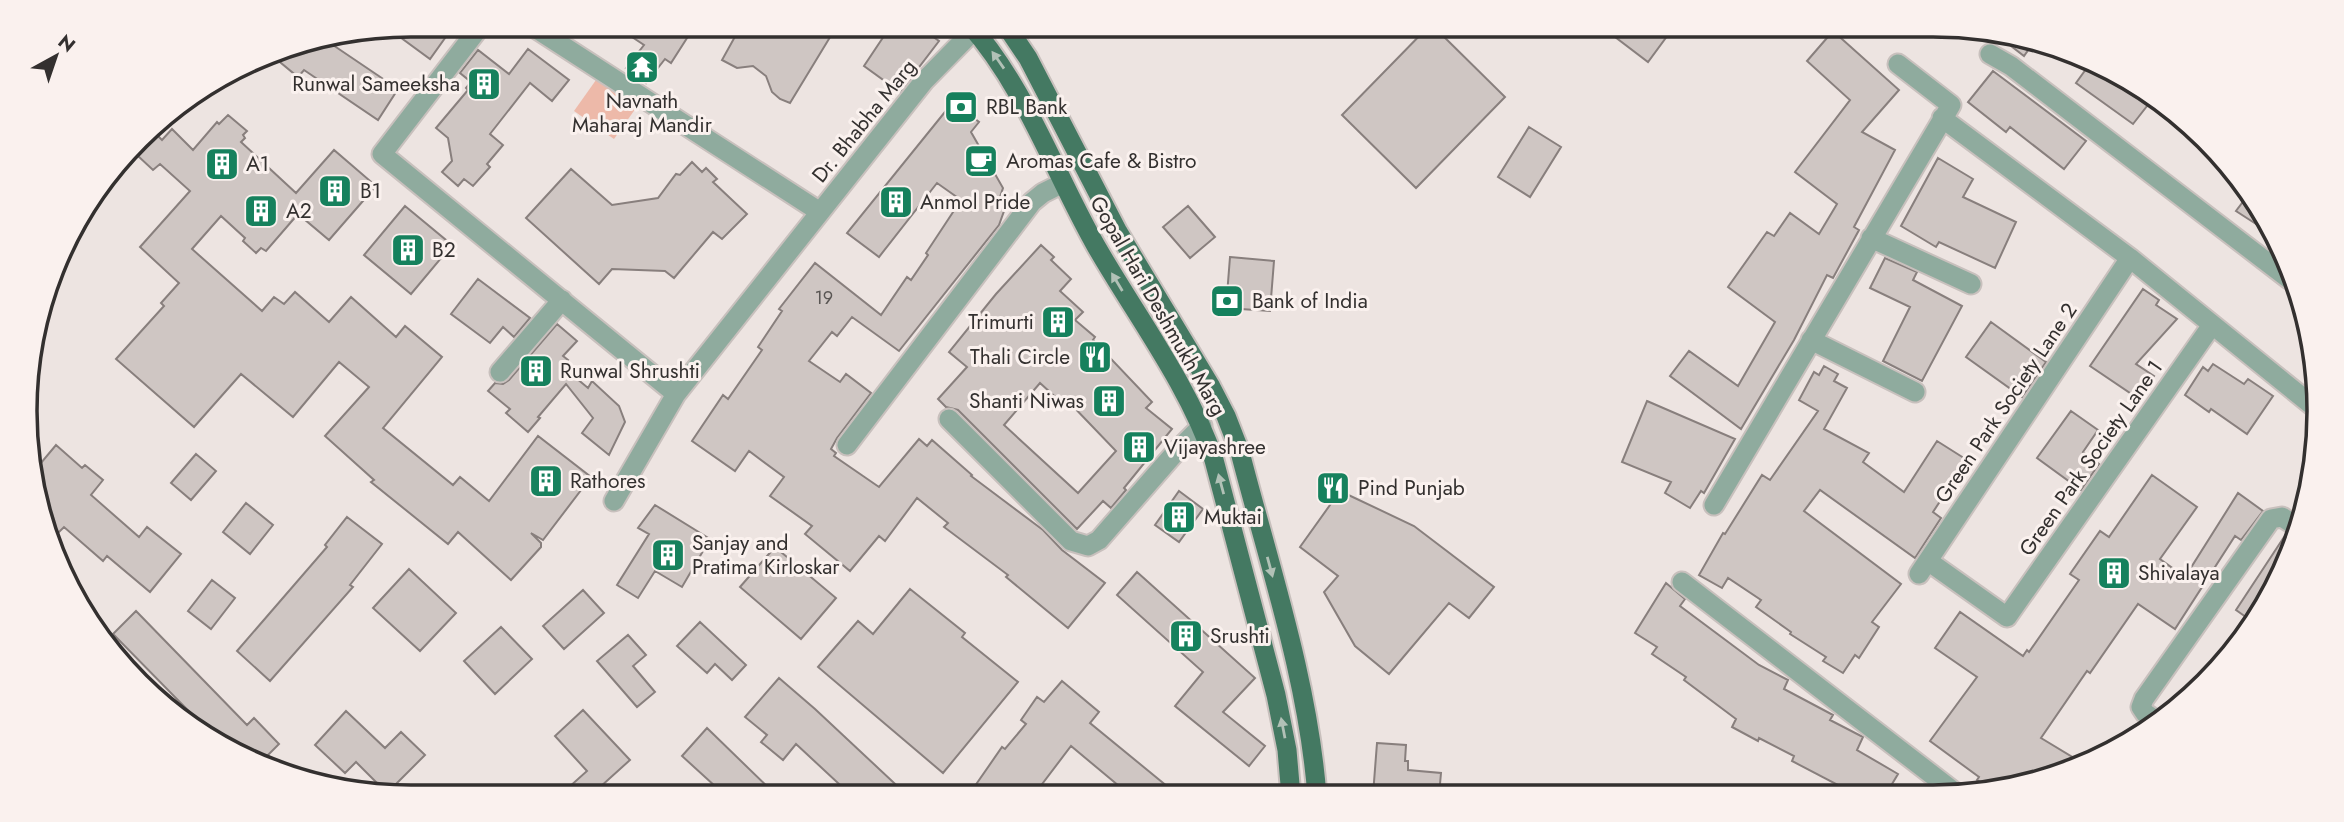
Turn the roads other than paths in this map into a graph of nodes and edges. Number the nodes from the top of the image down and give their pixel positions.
1 (472, 37) edge
2 (549, 37) edge
3 (963, 37) edge
4 (980, 37) edge
5 (1014, 37) edge
6 (1990, 54) dead end
7 (1898, 64) dead end
8 (1942, 118) junction
9 (1064, 127) junction
10 (1040, 138) junction
11 (1063, 183) junction
12 (820, 212) junction
13 (1871, 238) junction
14 (2130, 258) junction
15 (2281, 274) edge
16 (1972, 284) dead end
17 (562, 300) junction
18 (2212, 325) junction
19 (1811, 340) junction
20 (500, 372) dead end
21 (1915, 392) dead end
22 (676, 394) junction
23 (2307, 402) edge
24 (949, 419) dead end
25 (1202, 426) junction
26 (1233, 432) junction
27 (847, 445) dead end
28 (1210, 447) junction
29 (614, 501) dead end
30 (1714, 505) dead end
31 (2290, 522) edge
32 (1682, 582) dead end
33 (2007, 617) joint
34 (2149, 716) edge
35 (1290, 785) edge
36 (1316, 785) edge
37 (1945, 785) edge

1 - 17 street
2 - 12 street, Dr. Bhabha Marg
3 - 12 street, Dr. Bhabha Marg
10 -> 4 main road, Gopal Hari Deshmukh Marg
5 - 9 main road, Gopal Hari Deshmukh Marg
6 - 15 street
7 - 8 street
8 - 13 street
8 - 14 street
9 - 10 main road
9 - 26 main road, Gopal Hari Deshmukh Marg
10 - 11 main road, Gopal Hari Deshmukh Marg
25 -> 11 main road, Gopal Hari Deshmukh Marg
11 - 27 street
12 - 22 street, Dr. Bhabha Marg
13 - 16 street
13 - 19 street
14 - 18 street
14 - 33 street, Green Park Society Lane 2
17 - 20 street
17 - 22 street
18 - 23 street
18 - 33 street, Green Park Society Lane 1
19 - 21 street
19 - 30 street
22 - 29 street, Dr. Bhabha Marg
24 - 25 street
25 - 28 main road, Gopal Hari Deshmukh Marg
26 - 28 main road
26 -> 36 main road, Gopal Hari Deshmukh Marg
35 -> 28 main road, Gopal Hari Deshmukh Marg
31 - 34 street
32 - 37 street

